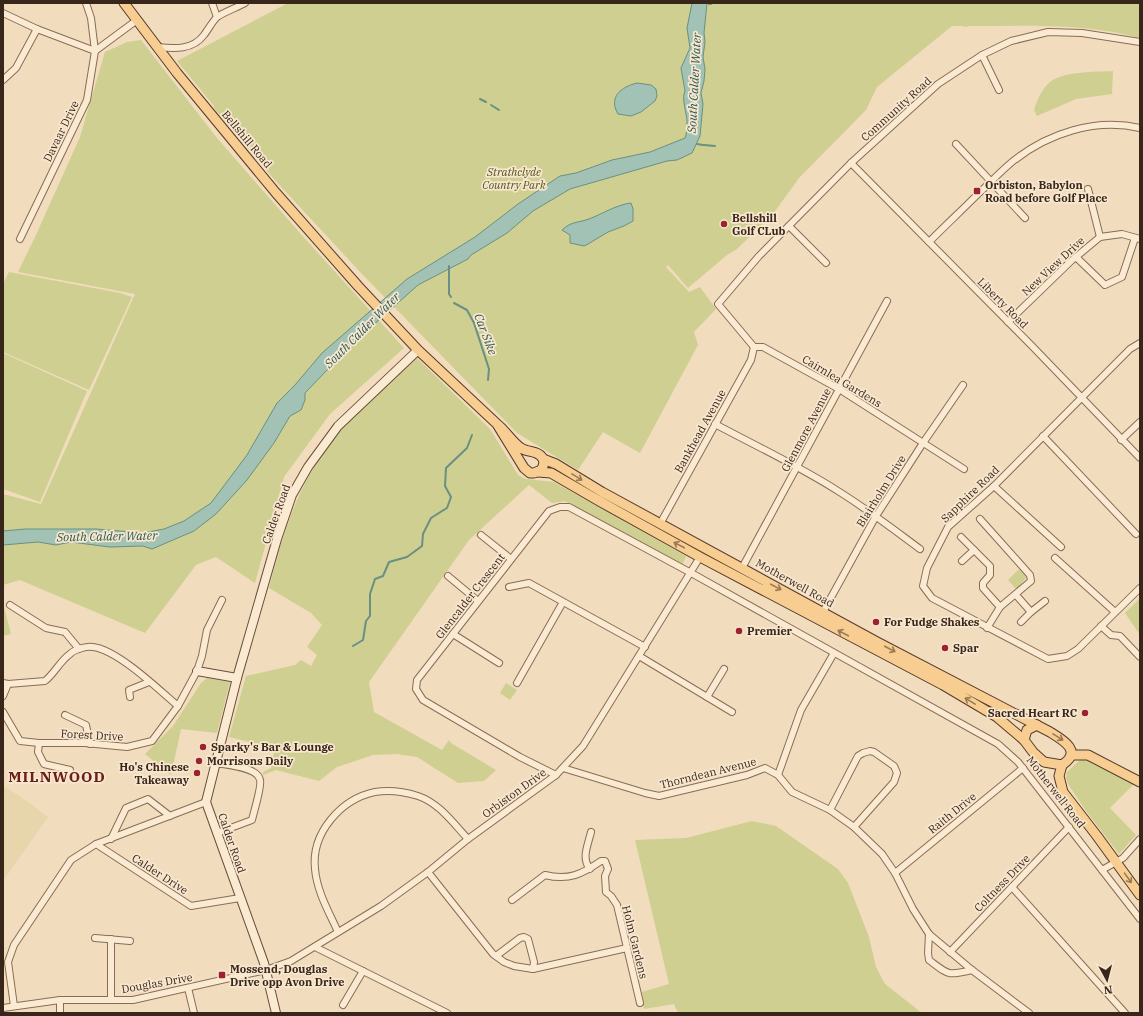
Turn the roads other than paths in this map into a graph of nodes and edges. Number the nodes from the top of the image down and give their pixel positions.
1 (86, 3) edge
2 (124, 3) edge
3 (212, 3) edge
4 (245, 3) edge
5 (3, 13) edge
6 (217, 17) junction
7 (137, 20) junction
8 (37, 29) junction
9 (1140, 42) edge
10 (158, 47) junction
11 (95, 51) junction
12 (982, 55) junction
13 (3, 80) edge
14 (999, 90) dead end
15 (1140, 128) edge
16 (956, 144) dead end
17 (851, 163) junction
18 (992, 182) junction
19 (1088, 189) dead end
20 (1025, 218) dead end
21 (788, 226) junction
22 (1100, 237) junction
23 (20, 239) dead end
24 (1138, 239) edge
25 (929, 242) junction
26 (1076, 257) junction
27 (826, 263) dead end
28 (887, 301) dead end
29 (1008, 322) junction
30 (1140, 342) edge
31 (754, 347) junction
32 (418, 350) junction
33 (962, 385) dead end
34 (839, 389) junction
35 (1081, 398) junction
36 (1140, 422) edge
37 (497, 424) junction
38 (715, 424) junction
39 (1043, 436) junction
40 (1121, 440) junction
41 (923, 443) junction
42 (530, 452) junction
43 (1140, 458) edge
44 (543, 459) junction
45 (522, 465) junction
46 (797, 467) junction
47 (964, 470) dead end
48 (538, 472) junction
49 (994, 486) junction
50 (876, 516) junction
51 (980, 519) dead end
52 (660, 524) junction
53 (1136, 534) dead end
54 (481, 535) dead end
55 (961, 537) dead end
56 (1061, 547) dead end
57 (920, 549) dead end
58 (974, 550) junction
59 (700, 557) junction
60 (1055, 558) dead end
61 (511, 559) junction
62 (962, 561) dead end
63 (742, 568) junction
64 (691, 573) junction
65 (448, 576) dead end
66 (509, 587) dead end
67 (1140, 588) edge
68 (1016, 595) junction
69 (222, 600) dead end
70 (1045, 601) dead end
71 (478, 602) junction
72 (563, 602) junction
73 (10, 605) dead end
74 (1000, 607) junction
75 (823, 612) junction
76 (1031, 612) junction
77 (1115, 612) junction
78 (1021, 622) dead end
79 (1101, 626) junction
80 (987, 628) junction
81 (453, 634) junction
82 (645, 647) junction
83 (79, 649) junction
84 (834, 653) junction
85 (639, 656) junction
86 (1140, 657) edge
87 (499, 664) dead end
88 (724, 669) dead end
89 (197, 671) junction
90 (237, 678) junction
91 (149, 682) junction
92 (5, 683) edge
93 (517, 683) dead end
94 (122, 690) dead end
95 (129, 690) junction
96 (3, 696) edge
97 (130, 697) dead end
98 (707, 697) junction
99 (178, 706) junction
100 (3, 712) edge
101 (732, 712) dead end
102 (65, 716) dead end
103 (1037, 725) junction
104 (1024, 740) junction
105 (39, 743) junction
106 (90, 744) junction
107 (1071, 755) junction
108 (216, 763) junction
109 (1062, 764) junction
110 (563, 768) junction
111 (1022, 768) junction
112 (70, 770) dead end
113 (556, 775) junction
114 (778, 775) junction
115 (1139, 779) edge
116 (206, 802) junction
117 (830, 810) junction
118 (170, 816) junction
119 (854, 827) junction
120 (1069, 827) junction
121 (591, 832) dead end
122 (217, 833) junction
123 (111, 839) junction
124 (468, 839) junction
125 (1140, 839) edge
126 (96, 844) junction
127 (1116, 861) junction
128 (590, 869) junction
129 (1102, 870) junction
130 (428, 872) junction
131 (895, 873) junction
132 (1012, 887) junction
133 (1140, 895) edge
134 (240, 898) junction
135 (512, 900) dead end
136 (1140, 919) edge
137 (338, 932) junction
138 (929, 934) junction
139 (94, 938) dead end
140 (111, 939) junction
141 (130, 941) dead end
142 (315, 947) junction
143 (627, 948) junction
144 (950, 952) junction
145 (496, 956) junction
146 (533, 969) junction
147 (266, 970) junction
148 (972, 970) junction
149 (363, 971) junction
150 (188, 988) junction
151 (60, 1000) junction
152 (111, 1000) junction
153 (640, 1003) dead end
154 (14, 1006) junction
155 (343, 1006) dead end
156 (3, 1008) edge
157 (60, 1013) edge
158 (194, 1013) edge
159 (276, 1013) edge
160 (447, 1013) edge
161 (1029, 1013) edge
162 (1125, 1013) edge

1 - 11 street, Davaar Drive
2 - 7 main road, Bellshill Road
3 - 6 street
4 - 6 street
5 - 8 street
6 - 10 street
7 - 10 main road, Bellshill Road
7 - 11 street
8 - 11 street
8 - 13 street
9 - 12 street, Community Road
10 - 32 main road, Bellshill Road
11 - 23 street, Davaar Drive
12 - 14 street
12 - 17 street, Community Road
15 - 18 street
16 - 18 street
17 - 21 street, Community Road
17 - 25 street, Liberty Road
18 - 20 street
18 - 25 street
19 - 22 street
21 - 27 street
21 - 31 street, Community Road
22 - 24 street, New View Drive
22 - 26 street, New View Drive
24 - 26 street
25 - 29 street, Liberty Road
26 - 29 street, New View Drive
28 - 34 street, Glenmore Avenue
29 - 35 street, Liberty Road
30 - 35 street, Sapphire Road
31 - 34 street, Cairnlea Gardens
31 - 38 street, Bankhead Avenue
32 - 37 main road, Bellshill Road
32 - 90 street, Calder Road
33 - 41 street, Blairholm Drive
34 - 41 street, Cairnlea Gardens
34 - 46 street, Glenmore Avenue
35 - 39 street, Sapphire Road
35 - 40 street, Liberty Road
36 - 40 street
37 - 42 main road, Bellshill Road
37 - 45 main road
38 - 46 street
38 - 52 street, Bankhead Avenue
39 - 49 street, Sapphire Road
39 - 53 street
40 - 43 street, Liberty Road
41 - 47 street, Cairnlea Gardens
41 - 50 street, Blairholm Drive
42 - 44 main road
42 - 45 main road
44 - 48 main road
44 -> 52 main road, Motherwell Road
45 - 48 main road
46 - 50 street
46 - 63 street, Glenmore Avenue
59 -> 48 main road, Motherwell Road
49 - 56 street
49 - 80 street, Sapphire Road
50 - 57 street
50 - 75 street, Blairholm Drive
51 - 68 street
52 - 63 main road, Motherwell Road
54 - 61 street
55 - 58 street
58 - 62 street
58 - 74 street
59 - 64 street, Orbiston Drive
104 -> 59 main road, Motherwell Road
60 - 77 street
61 - 64 street, Glencalder Crescent
61 - 71 street, Glencalder Crescent
63 -> 75 main road, Motherwell Road
64 - 82 street, Orbiston Drive
64 - 84 street, Motherwell Road
65 - 71 street
66 - 72 street
67 - 77 street, Sapphire Road
68 - 74 street
68 - 76 street
69 - 89 street, Forest Drive
70 - 76 street
71 - 81 street, Glencalder Crescent
72 - 82 street
72 - 93 street
73 - 83 street
74 - 80 street
75 -> 103 main road, Motherwell Road
76 - 78 street
77 - 79 street, Sapphire Road
79 - 80 street, Sapphire Road
79 - 86 street
81 - 87 street
81 - 113 street, Glencalder Crescent
82 - 85 street, Orbiston Drive
83 - 91 street
83 - 92 street
84 - 111 street, Motherwell Road
84 - 114 street
85 - 98 street
85 - 110 street, Orbiston Drive
88 - 98 street
89 - 90 street
89 - 99 street, Forest Drive
90 - 108 street, Calder Road
91 - 95 street
91 - 99 street
92 - 96 street
94 - 95 street
95 - 97 street
98 - 101 street
99 - 106 street, Forest Drive
100 - 105 street, Forest Drive
102 - 106 street
103 - 104 main road
103 -> 107 main road, Motherwell Road
104 - 109 main road, Motherwell Road
105 - 106 street, Forest Drive
105 - 112 street
107 - 109 main road, Motherwell Road
107 - 115 main road
108 - 116 street, Calder Road
108 - 122 street
109 - 127 main road, Motherwell Road
110 - 113 street, Orbiston Drive
110 - 114 street, Thorndean Avenue
111 - 120 street, Motherwell Road
111 - 131 street, Raith Drive
113 - 124 street, Orbiston Drive
114 - 117 street
116 - 118 street
116 - 122 street, Calder Road
117 - 119 street
117 - 119 street
118 - 123 street
118 - 123 street
119 - 131 street
120 - 129 street, Motherwell Road
120 - 132 street, Coltness Drive
121 - 128 street
122 - 134 street, Calder Road
123 - 126 street
124 - 130 street, Orbiston Drive
124 - 137 street
125 - 127 street
126 - 134 street, Calder Drive
126 - 154 street
127 - 129 street
127 -> 133 main road, Motherwell Road
128 - 135 street, Holm Gardens
128 - 143 street, Holm Gardens
129 - 136 street, Motherwell Road
130 - 137 street, Orbiston Drive
130 - 145 street
131 - 138 street
132 - 144 street, Coltness Drive
132 - 162 street
134 - 147 street, Calder Road
137 - 142 street, Orbiston Drive
138 - 144 street
138 - 148 street
139 - 140 street
140 - 141 street
140 - 152 street
142 - 147 street, Orbiston Drive
142 - 149 street
143 - 146 street
143 - 153 street, Holm Gardens
144 - 148 street
145 - 146 street
145 - 146 street
147 - 150 street, Douglas Drive
147 - 159 street, Calder Road
148 - 161 street
149 - 155 street
149 - 160 street
150 - 152 street, Douglas Drive
150 - 158 street
151 - 152 street, Douglas Drive
151 - 154 street, Douglas Drive
151 - 157 street
154 - 156 street, Douglas Drive

